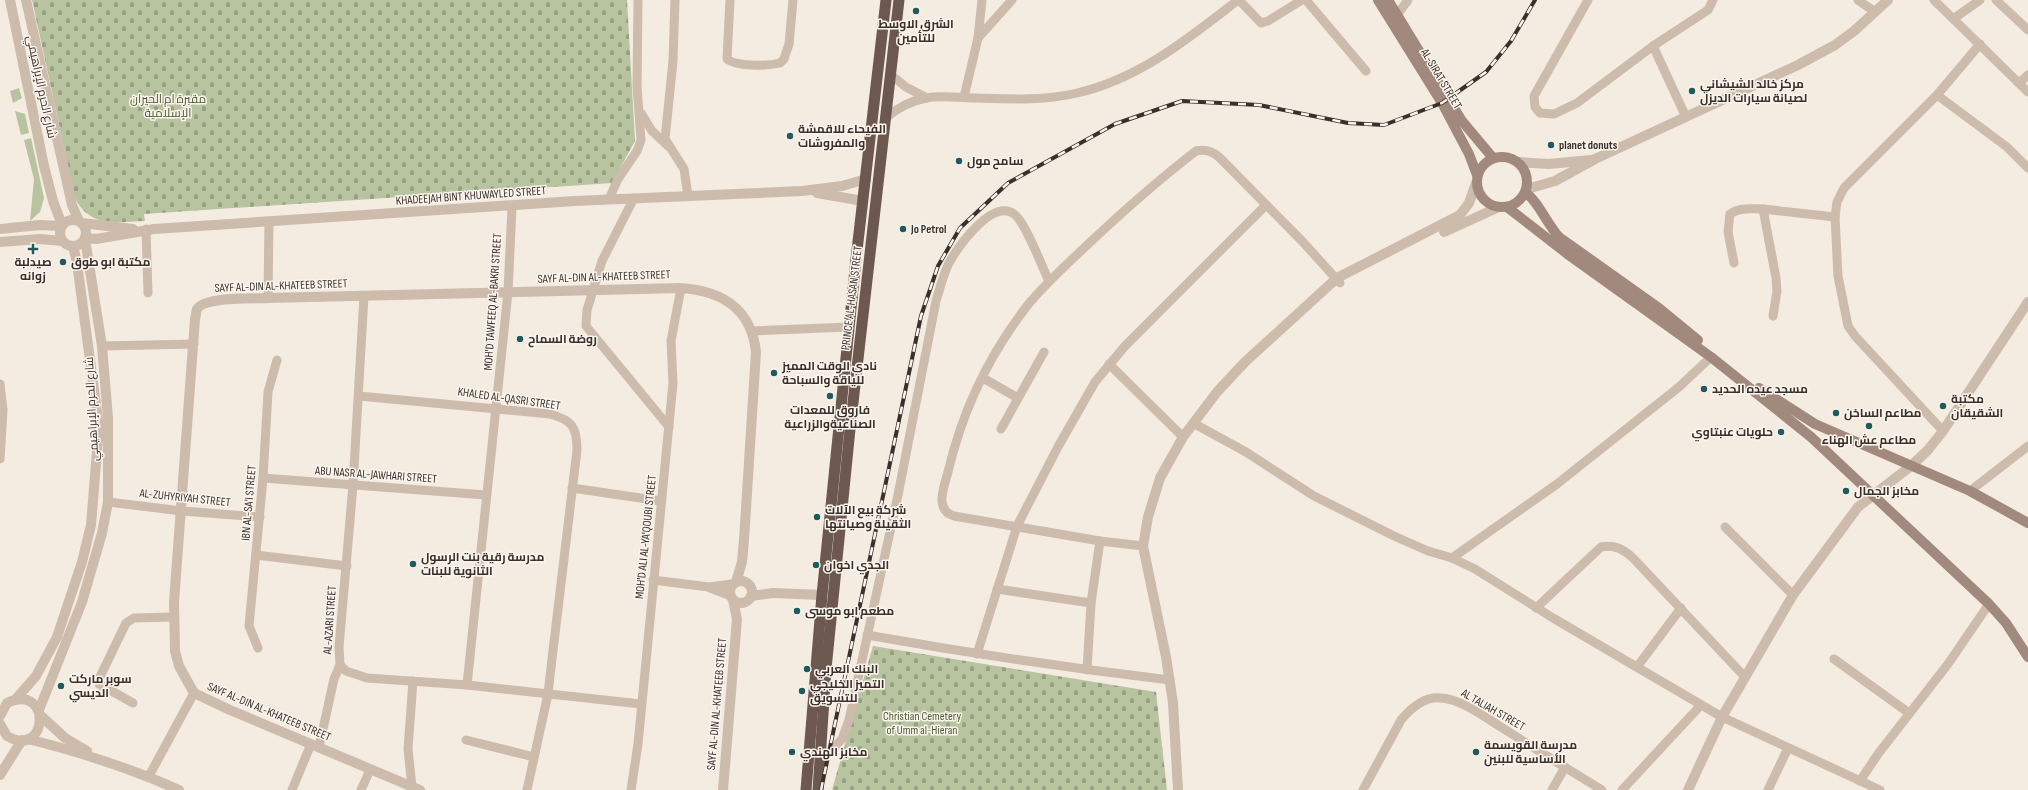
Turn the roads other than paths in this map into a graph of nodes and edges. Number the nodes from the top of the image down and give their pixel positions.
1 (10, 0) edge
2 (26, 0) edge
3 (638, 0) edge
4 (675, 0) edge
5 (730, 0) edge
6 (793, 0) edge
7 (886, 0) edge
8 (899, 0) edge
9 (982, 0) edge
10 (1012, 0) edge
11 (1238, 0) edge
12 (1302, 0) edge
13 (1306, 0) edge
14 (1378, 0) edge
15 (1388, 0) edge
16 (1408, 0) edge
17 (1588, 0) edge
18 (1713, 0) edge
19 (1858, 0) edge
20 (1888, 0) edge
21 (1934, 0) edge
22 (1980, 0) edge
23 (1996, 0) edge
24 (1875, 12) junction
25 (1397, 16) junction
26 (1953, 19) junction
27 (2028, 30) edge
28 (978, 38) junction
29 (1980, 44) junction
30 (1653, 46) junction
31 (1366, 71) dead end
32 (891, 75) junction
33 (2028, 75) edge
34 (2018, 83) junction
35 (2028, 92) edge
36 (1937, 95) junction
37 (964, 97) junction
38 (927, 98) junction
39 (639, 109) junction
40 (1686, 117) junction
41 (886, 118) junction
42 (669, 147) junction
43 (1493, 158) junction
44 (1595, 159) junction
45 (1518, 162) junction
46 (2028, 168) edge
47 (866, 179) junction
48 (1476, 179) junction
49 (1526, 190) junction
50 (802, 191) junction
51 (688, 196) junction
52 (634, 198) junction
53 (609, 199) junction
54 (863, 201) junction
55 (1266, 205) junction
56 (512, 207) junction
57 (1503, 207) junction
58 (1763, 208) junction
59 (1835, 217) junction
60 (268, 221) junction
61 (80, 222) junction
62 (62, 226) junction
63 (0, 229) edge
64 (144, 230) junction
65 (85, 238) junction
66 (62, 241) junction
67 (0, 242) edge
68 (73, 246) junction
69 (1734, 263) dead end
70 (1049, 281) junction
71 (1339, 281) junction
72 (681, 288) junction
73 (593, 291) junction
74 (508, 292) junction
75 (148, 293) dead end
76 (364, 296) junction
77 (268, 298) junction
78 (2028, 302) edge
79 (1774, 316) dead end
80 (849, 327) junction
81 (752, 331) junction
82 (194, 344) junction
83 (102, 346) junction
84 (1044, 352) dead end
85 (1711, 357) junction
86 (277, 360) dead end
87 (1109, 364) junction
88 (983, 378) junction
89 (0, 384) edge
90 (359, 396) junction
91 (1018, 398) junction
92 (496, 408) junction
93 (1193, 423) junction
94 (669, 427) junction
95 (1001, 429) dead end
96 (1944, 431) junction
97 (1832, 433) junction
98 (1183, 437) junction
99 (2028, 446) edge
100 (1823, 447) junction
101 (0, 459) edge
102 (1911, 466) junction
103 (264, 478) junction
104 (354, 485) junction
105 (572, 488) junction
106 (1970, 491) junction
107 (486, 495) junction
108 (1874, 495) junction
109 (661, 501) junction
110 (108, 502) junction
111 (182, 511) junction
112 (260, 517) junction
113 (2028, 523) edge
114 (1017, 526) junction
115 (1725, 526) dead end
116 (1100, 541) junction
117 (1143, 546) junction
118 (256, 555) junction
119 (1452, 558) junction
120 (742, 562) junction
121 (347, 566) junction
122 (654, 580) junction
123 (734, 583) junction
124 (749, 584) junction
125 (709, 587) junction
126 (997, 589) junction
127 (773, 593) junction
128 (822, 595) junction
129 (1793, 595) junction
130 (732, 598) junction
131 (748, 599) junction
132 (1091, 603) junction
133 (1989, 604) junction
134 (1536, 608) junction
135 (1681, 608) junction
136 (173, 617) junction
137 (737, 619) junction
138 (867, 635) junction
139 (258, 648) dead end
140 (977, 654) junction
141 (2028, 657) edge
142 (1834, 659) dead end
143 (340, 665) junction
144 (1637, 667) junction
145 (1087, 670) junction
146 (1744, 676) junction
147 (1170, 680) junction
148 (413, 681) junction
149 (467, 685) junction
150 (194, 693) junction
151 (548, 694) junction
152 (7, 702) edge
153 (133, 703) dead end
154 (641, 704) junction
155 (1701, 705) junction
156 (40, 713) junction
157 (1909, 713) junction
158 (0, 716) edge
159 (1722, 717) junction
160 (1, 732) edge
161 (25, 740) junction
162 (466, 740) dead end
163 (315, 746) junction
164 (1788, 748) junction
165 (534, 757) junction
166 (97, 758) junction
167 (820, 764) junction
168 (1565, 767) junction
169 (370, 770) junction
170 (0, 775) edge
171 (149, 776) junction
172 (1860, 781) junction
173 (416, 788) edge
174 (179, 790) edge
175 (292, 790) edge
176 (361, 790) edge
177 (527, 790) edge
178 (631, 790) edge
179 (723, 790) edge
180 (806, 790) edge
181 (818, 790) edge
182 (1178, 790) edge
183 (1362, 790) edge
184 (1552, 790) edge
185 (1602, 790) edge
186 (1622, 790) edge
187 (1688, 790) edge
188 (1768, 790) edge
189 (1880, 790) edge

1 - 62 street, شارع الحرم الإبراهيمي
2 - 61 street, شارع الحرم الإبراهيمي
3 - 39 street
4 - 42 street
5 - 6 street
7 - 47 highway, PRINCE AL-HASAN STREET
8 - 32 highway, PRINCE AL-HASAN STREET
9 - 28 street
10 - 28 street
11 - 12 street
11 - 37 street
13 - 31 street
14 - 48 main road, AL-SIRAT STREET
15 - 25 main road, AL-SIRAT STREET
16 - 25 street
17 - 30 street
18 - 30 street
19 - 24 street
20 - 24 street
21 - 26 street
22 - 26 street
23 - 27 street
24 - 40 street
25 - 43 main road, AL-SIRAT STREET
26 - 29 street
28 - 37 street
29 - 34 street
29 - 36 street
30 - 40 street
32 - 38 street
32 - 41 highway, PRINCE AL-HASAN STREET
33 - 34 street
34 - 35 street
36 - 46 street
36 - 59 street
37 - 38 street
38 - 41 street
39 - 42 street
39 - 53 street
40 - 44 street
41 - 167 highway, PRINCE AL-HASAN STREET
42 - 51 street
43 - 45 main road
43 - 48 main road
44 - 45 street
44 - 49 street
45 - 49 main road
47 - 50 street, KHADEEJAH BINT KHUWAYLED STREET
47 - 54 highway, PRINCE AL-HASAN STREET
48 - 57 main road
48 - 71 street
49 - 57 main road
49 - 97 main road
50 - 51 street, KHADEEJAH BINT KHUWAYLED STREET
50 - 54 street, KHADEEJAH BINT KHUWAYLED STREET
51 - 52 street, KHADEEJAH BINT KHUWAYLED STREET
52 - 53 street, KHADEEJAH BINT KHUWAYLED STREET
52 - 73 street
53 - 56 street, KHADEEJAH BINT KHUWAYLED STREET
54 - 80 highway, PRINCE AL-HASAN STREET
55 - 70 street
55 - 71 street
55 - 87 street
56 - 60 street, KHADEEJAH BINT KHUWAYLED STREET
56 - 74 street, MOH'D TAWFEEQ AL-BAKRI STREET
57 - 71 street
57 - 85 main road
58 - 59 street
58 - 69 street
58 - 79 street
59 - 96 street
60 - 64 street, KHADEEJAH BINT KHUWAYLED STREET
60 - 77 street
61 - 62 street
61 - 64 street, KHADEEJAH BINT KHUWAYLED STREET
61 - 65 street
62 - 63 street
62 - 66 street
64 - 65 street, KHADEEJAH BINT KHUWAYLED STREET
64 - 75 street
65 - 68 street
65 - 83 street, شارع الحرم الإبراهيمي
66 - 67 street
66 - 68 street
68 - 152 street, شارع الحرم الإبراهيمي
70 - 88 street
70 - 138 street
71 - 93 street
72 - 73 street, SAYF AL-DIN AL-KHATEEB STREET
72 - 81 street, SAYF AL-DIN AL-KHATEEB STREET
72 - 94 street, MOH'D ALI AL-YA'QOUBI STREET
73 - 74 street, SAYF AL-DIN AL-KHATEEB STREET
73 - 94 street
74 - 76 street, SAYF AL-DIN AL-KHATEEB STREET
74 - 92 street, MOH'D TAWFEEQ AL-BAKRI STREET
76 - 77 street, SAYF AL-DIN AL-KHATEEB STREET
76 - 90 street, AL-AZARI STREET
77 - 82 street, SAYF AL-DIN AL-KHATEEB STREET
78 - 96 street
80 - 81 street
80 - 128 highway, PRINCE AL-HASAN STREET
81 - 120 street, SAYF AL-DIN AL-KHATEEB STREET
82 - 83 street
82 - 111 street, SAYF AL-DIN AL-KHATEEB STREET
83 - 110 street, شارع الحرم الإبراهيمي
84 - 91 street
85 - 100 main road
85 - 119 street
86 - 103 street, IBN AL-SA'I STREET
87 - 98 street
87 - 114 street
88 - 91 street
88 - 114 street
89 - 101 street
90 - 92 street, KHALED AL-QASRI STREET
90 - 104 street, AL-AZARI STREET
91 - 95 street
92 - 105 street, KHALED AL-QASRI STREET
92 - 107 street, MOH'D TAWFEEQ AL-BAKRI STREET
93 - 98 street
93 - 119 street
94 - 109 street, MOH'D ALI AL-YA'QOUBI STREET
96 - 102 street
97 - 100 main road
97 - 102 main road
98 - 117 street
99 - 106 street
100 - 108 main road
102 - 106 main road
102 - 108 street
103 - 104 street, ABU NASR AL-JAWHARI STREET
103 - 112 street, IBN AL-SA'I STREET
104 - 107 street, ABU NASR AL-JAWHARI STREET
104 - 121 street, AL-AZARI STREET
105 - 109 street
105 - 151 street, KHALED AL-QASRI STREET
106 - 113 main road
107 - 149 street, MOH'D TAWFEEQ AL-BAKRI STREET
108 - 129 street
108 - 133 main road
109 - 122 street, MOH'D ALI AL-YA'QOUBI STREET
110 - 111 street, AL-ZUHYRIYAH STREET
110 - 156 street, شارع الحرم الإبراهيمي
111 - 112 street, AL-ZUHYRIYAH STREET
111 - 136 street, SAYF AL-DIN AL-KHATEEB STREET
112 - 118 street, IBN AL-SA'I STREET
114 - 116 street
114 - 126 street
115 - 129 street
116 - 117 street
116 - 132 street
117 - 147 street
118 - 121 street
118 - 139 street, IBN AL-SA'I STREET
119 - 134 street
120 - 123 street, SAYF AL-DIN AL-KHATEEB STREET
120 - 124 street, SAYF AL-DIN AL-KHATEEB STREET
121 - 143 street, AL-AZARI STREET
122 - 125 street
122 - 154 street, MOH'D ALI AL-YA'QOUBI STREET
123 - 124 street
123 - 125 street
123 - 130 street
124 - 127 street
124 - 131 street
125 - 130 street
126 - 132 street
126 - 140 street
127 - 128 street
127 - 131 street
128 - 180 highway, PRINCE AL-HASAN STREET
129 - 146 street
130 - 131 street
130 - 137 street, SAYF AL-DIN AL-KHATEEB STREET
131 - 137 street, SAYF AL-DIN AL-KHATEEB STREET
132 - 145 street
133 - 141 main road
133 - 157 street
134 - 135 street
134 - 144 street
135 - 144 street
135 - 146 street
136 - 150 street, SAYF AL-DIN AL-KHATEEB STREET
136 - 153 street
137 - 179 street, SAYF AL-DIN AL-KHATEEB STREET
138 - 140 street
138 - 167 street
140 - 145 street
142 - 157 street
143 - 148 street, AL-AZARI STREET
143 - 163 street
144 - 155 street
145 - 147 street
146 - 159 street
147 - 182 street
148 - 149 street, AL-AZARI STREET
148 - 173 street
149 - 151 street, AL-AZARI STREET
150 - 163 street, SAYF AL-DIN AL-KHATEEB STREET
150 - 171 street
151 - 154 street, AL-AZARI STREET
151 - 165 street, KHALED AL-QASRI STREET
152 - 156 street
152 - 158 street, شارع الحرم الإبراهيمي
154 - 178 street, MOH'D ALI AL-YA'QOUBI STREET
155 - 159 street
155 - 186 street
156 - 161 street, شارع الحرم الإبراهيمي
156 - 166 street
157 - 172 street
159 - 164 street
159 - 187 street
160 - 161 street
161 - 166 street
161 - 170 street
162 - 165 street
163 - 169 street, SAYF AL-DIN AL-KHATEEB STREET
163 - 175 street
164 - 172 street
164 - 188 street
165 - 177 street, KHALED AL-QASRI STREET
166 - 171 street
167 - 181 highway, PRINCE AL-HASAN STREET
168 - 183 street, AL TALIAH STREET
168 - 184 street
168 - 185 street, AL TALIAH STREET
169 - 173 street, SAYF AL-DIN AL-KHATEEB STREET
169 - 176 street
171 - 174 street
172 - 189 street

